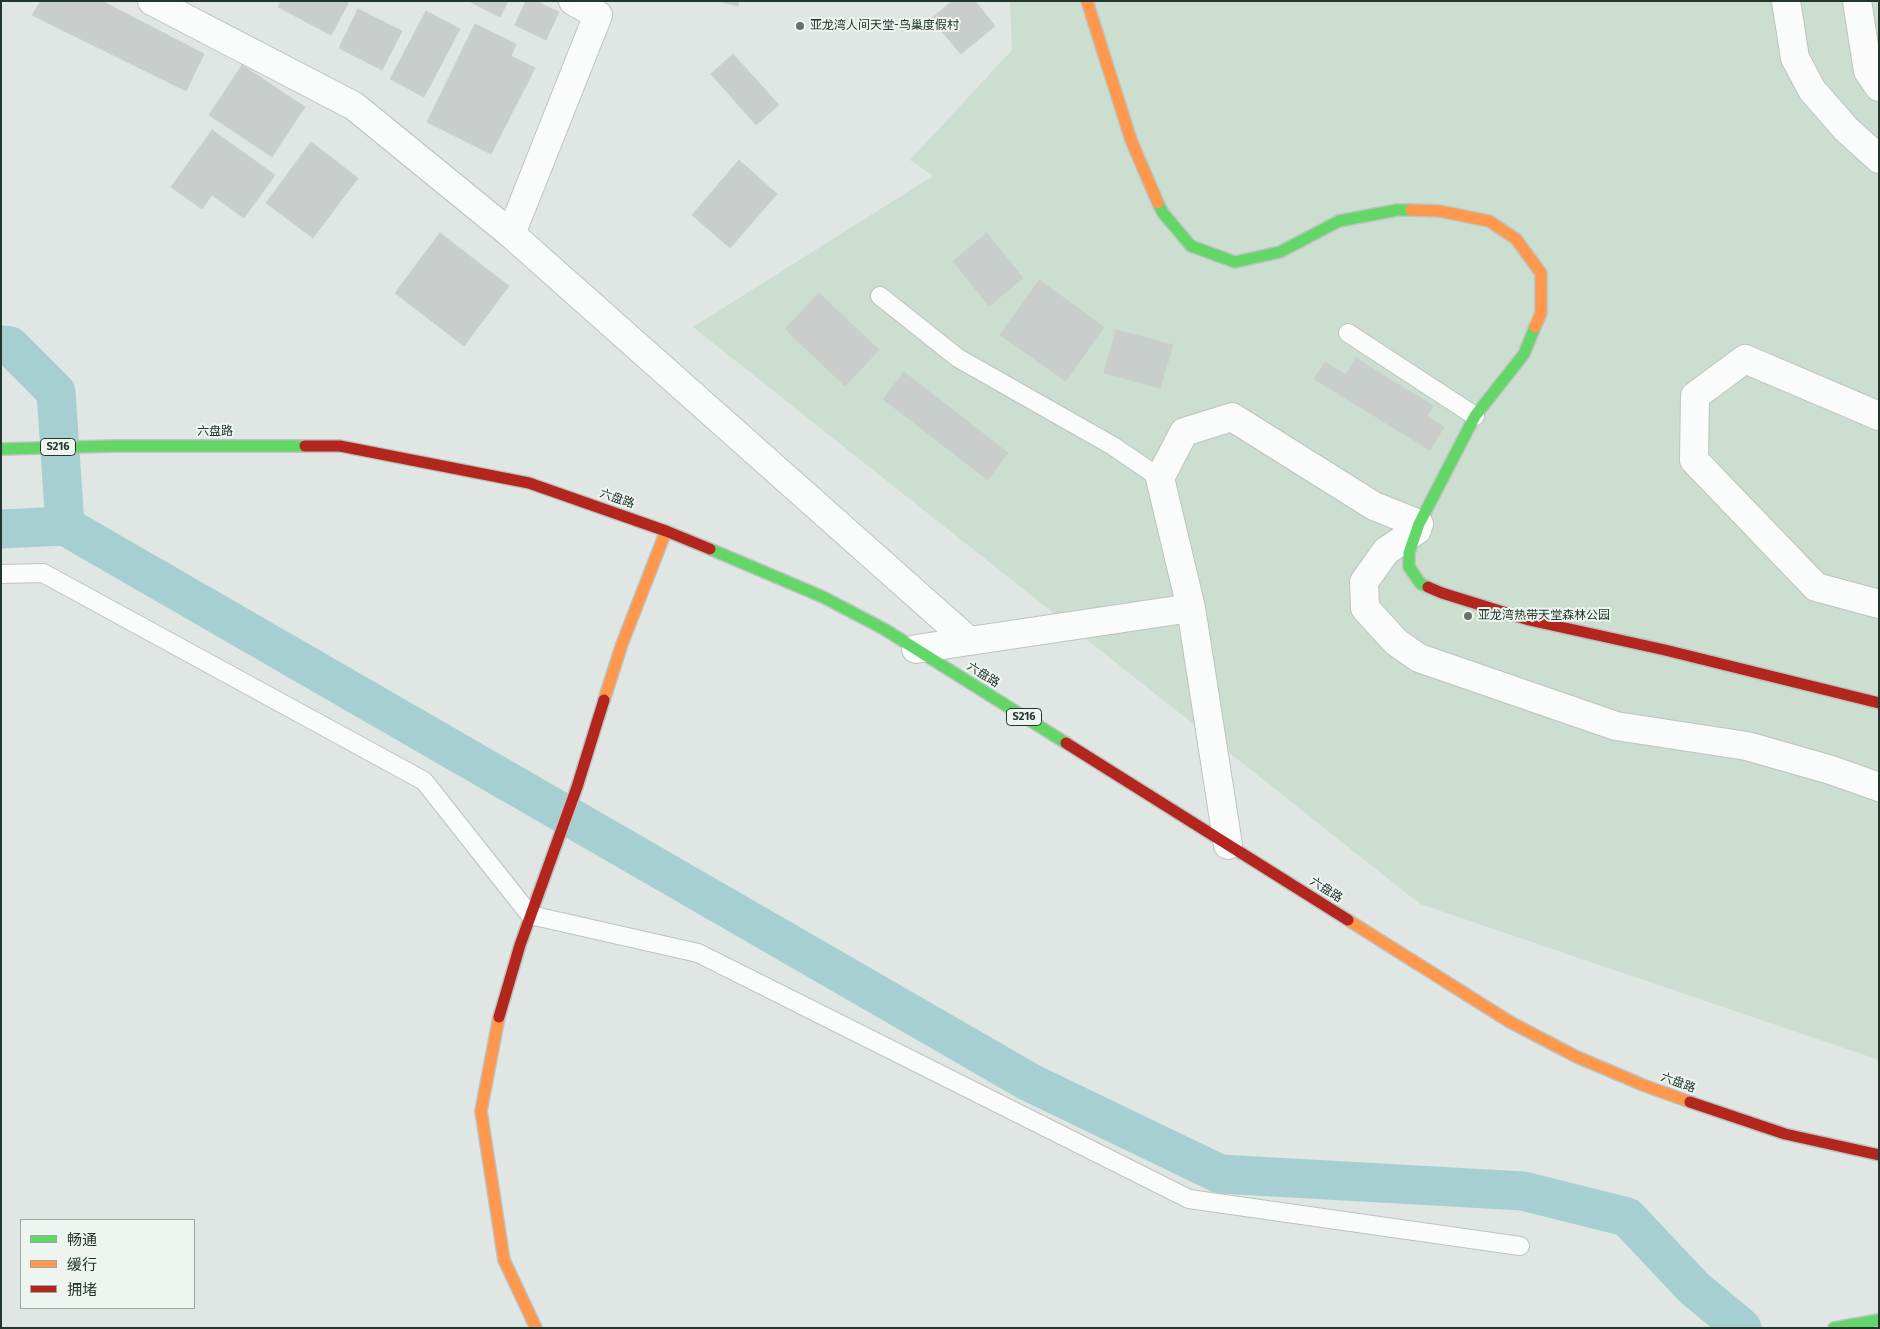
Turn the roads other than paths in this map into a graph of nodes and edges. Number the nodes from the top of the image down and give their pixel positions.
1 (152, 1) edge
2 (573, 1) edge
3 (1087, 1) edge
4 (1786, 1) edge
5 (1857, 1) edge
6 (600, 8) edge
7 (1879, 87) edge
8 (1879, 159) edge
9 (511, 234) junction
10 (880, 296) dead end
11 (1348, 332) dead end
12 (1475, 416) junction
13 (1879, 416) edge
14 (1, 449) edge
15 (1160, 478) junction
16 (1418, 527) junction
17 (666, 530) junction
18 (1, 574) edge
19 (1879, 604) edge
20 (1191, 608) junction
21 (969, 641) junction
22 (916, 649) junction
23 (1879, 703) edge
24 (1879, 787) edge
25 (1228, 845) junction
26 (530, 915) junction
27 (1879, 1155) edge
28 (1520, 1246) dead end
29 (1879, 1320) edge
30 (536, 1328) edge
31 (1834, 1328) edge

1 - 9 street
2 - 6 street
3 - 12 main road
4 - 8 street
5 - 7 street
6 - 9 street
9 - 21 street
10 - 15 lane
11 - 12 lane
12 - 16 main road
13 - 19 street
14 - 17 main road, 六盘路 / S216
15 - 16 street
15 - 20 street
16 - 23 main road
16 - 24 street
17 - 22 main road, 六盘路 / S216
17 - 26 main road
18 - 26 lane
20 - 21 street
20 - 25 street
21 - 22 street
22 - 25 main road, 六盘路 / S216
25 - 27 main road, 六盘路 / S216
26 - 28 lane
26 - 30 main road
29 - 31 main road

